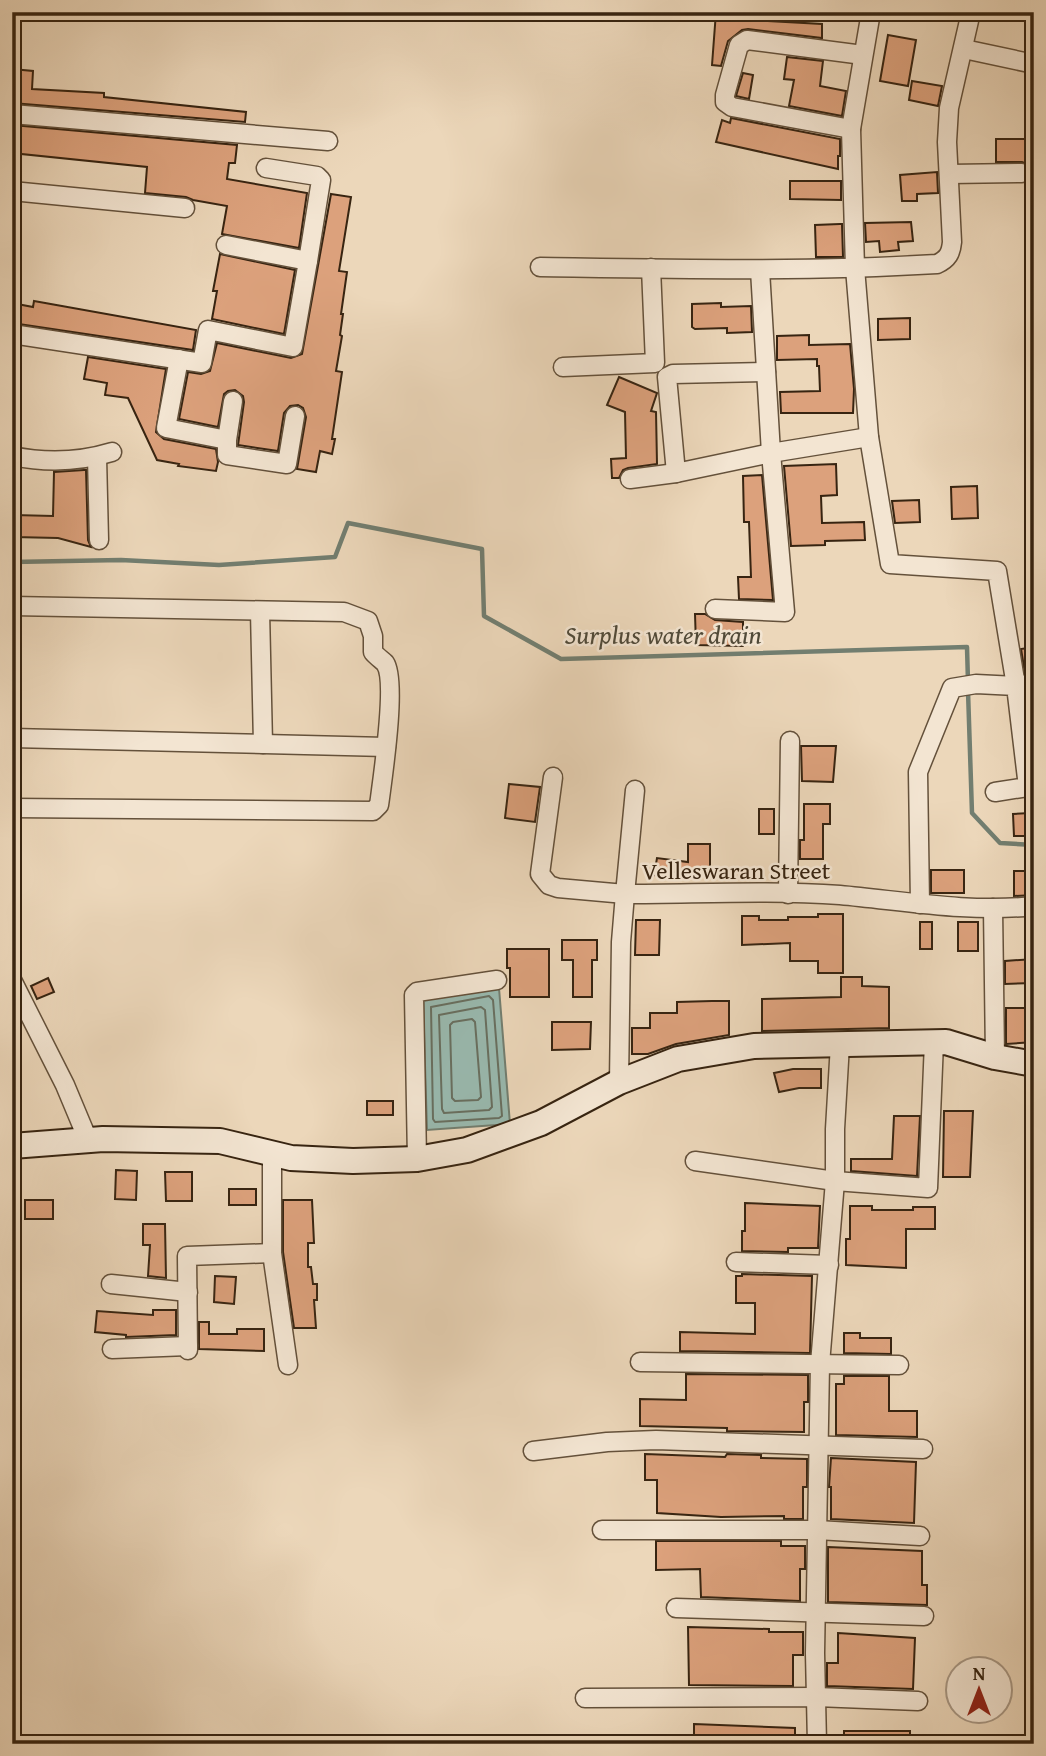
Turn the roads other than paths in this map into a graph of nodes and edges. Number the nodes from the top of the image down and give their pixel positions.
1 (871, 12) edge
2 (971, 12) edge
3 (964, 49) junction
4 (863, 55) junction
5 (1034, 64) edge
6 (12, 114) edge
7 (850, 129) junction
8 (328, 141) dead end
9 (266, 169) dead end
10 (1022, 173) dead end
11 (948, 174) junction
12 (12, 191) edge
13 (185, 208) dead end
14 (226, 245) dead end
15 (308, 261) junction
16 (540, 267) dead end
17 (650, 268) junction
18 (855, 268) junction
19 (760, 270) junction
20 (12, 334) edge
21 (178, 359) junction
22 (562, 367) dead end
23 (766, 372) junction
24 (233, 401) dead end
25 (295, 416) dead end
26 (869, 437) junction
27 (227, 440) junction
28 (771, 453) junction
29 (12, 456) edge
30 (676, 473) junction
31 (630, 479) dead end
32 (99, 540) dead end
33 (12, 606) edge
34 (715, 609) dead end
35 (260, 611) junction
36 (1025, 685) edge
37 (12, 738) edge
38 (790, 741) dead end
39 (263, 744) junction
40 (386, 747) junction
41 (553, 777) dead end
42 (1031, 787) edge
43 (635, 790) dead end
44 (995, 792) dead end
45 (12, 808) edge
46 (625, 894) junction
47 (788, 894) junction
48 (920, 904) junction
49 (1034, 906) edge
50 (993, 908) junction
51 (12, 980) edge
52 (497, 980) dead end
53 (934, 1042) junction
54 (840, 1044) junction
55 (995, 1057) junction
56 (1034, 1064) edge
57 (618, 1083) junction
58 (88, 1140) junction
59 (12, 1146) edge
60 (272, 1154) junction
61 (417, 1158) junction
62 (695, 1161) dead end
63 (835, 1181) junction
64 (272, 1253) junction
65 (736, 1262) dead end
66 (829, 1265) junction
67 (111, 1284) dead end
68 (188, 1292) junction
69 (113, 1349) dead end
70 (640, 1362) dead end
71 (820, 1364) junction
72 (288, 1365) dead end
73 (899, 1365) dead end
74 (819, 1445) junction
75 (923, 1449) dead end
76 (533, 1451) dead end
77 (602, 1530) dead end
78 (817, 1530) junction
79 (920, 1536) dead end
80 (676, 1608) dead end
81 (816, 1612) junction
82 (924, 1616) dead end
83 (816, 1697) junction
84 (585, 1698) dead end
85 (918, 1701) dead end
86 (817, 1744) edge

1 - 4 street
2 - 3 street
3 - 5 street
3 - 11 street
4 - 7 street
4 - 7 street
6 - 8 street
7 - 18 street
9 - 15 street
10 - 11 street
11 - 18 street
12 - 13 street
14 - 15 street
15 - 21 street
16 - 17 street
17 - 19 street
17 - 22 street
18 - 19 street
18 - 26 street
19 - 23 street
20 - 21 street
21 - 27 street
23 - 28 street
23 - 30 street
24 - 27 street
25 - 27 street
26 - 28 street
26 - 36 street
28 - 30 street
28 - 34 street
29 - 32 street
30 - 31 street
33 - 35 street
35 - 39 street
35 - 40 street
36 - 42 street
36 - 48 street
37 - 39 street
38 - 47 street
39 - 40 street
40 - 45 street
41 - 46 street
42 - 44 street
43 - 46 street
46 - 47 street, Velleswaran Street
46 - 57 street, Velleswaran Street
47 - 48 street, Velleswaran Street
48 - 50 street, Velleswaran Street
49 - 50 street, Velleswaran Street
50 - 55 street
51 - 58 street
52 - 61 street
53 - 54 main road
53 - 55 main road
53 - 63 street
54 - 57 main road
54 - 63 street
55 - 56 main road
57 - 61 main road
58 - 59 main road
58 - 60 main road
60 - 61 main road
60 - 64 street
62 - 63 street
63 - 66 street
64 - 68 street
64 - 72 street
65 - 66 street
66 - 71 street
67 - 68 street
68 - 69 street
70 - 71 street
71 - 73 street
71 - 74 street
74 - 75 street
74 - 76 street
74 - 78 street
77 - 78 street
78 - 79 street
78 - 81 street
80 - 81 street
81 - 82 street
81 - 83 street
83 - 84 street
83 - 85 street
83 - 86 street

